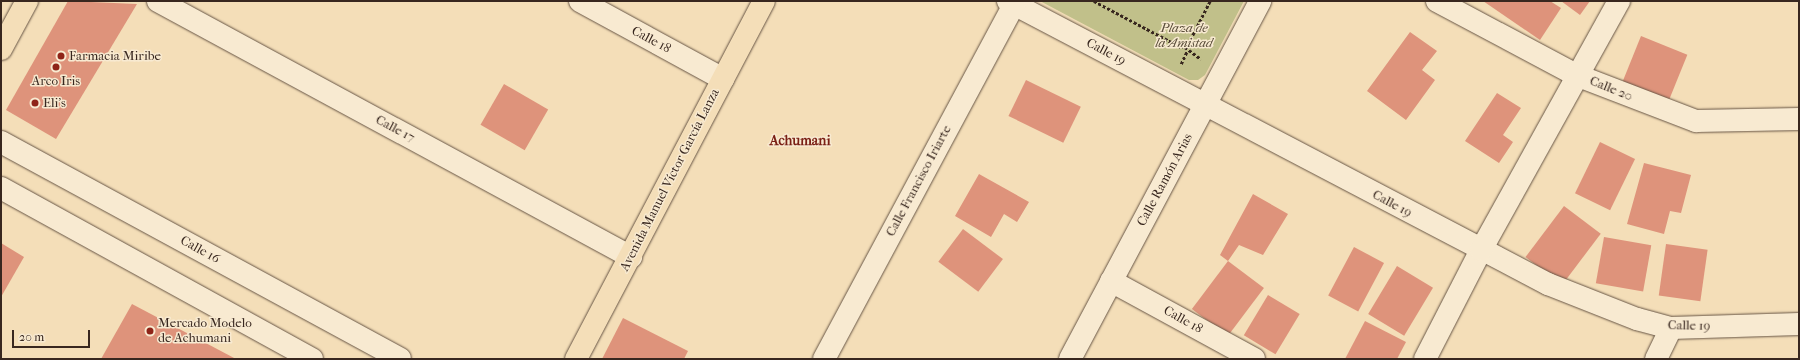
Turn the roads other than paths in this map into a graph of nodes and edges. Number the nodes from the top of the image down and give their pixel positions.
1 (27, 1) edge
2 (158, 1) edge
3 (580, 1) edge
4 (764, 1) edge
5 (1260, 1) edge
6 (1437, 1) edge
7 (1619, 1) edge
8 (1011, 2) edge
9 (1, 49) edge
10 (1576, 75) junction
11 (723, 79) junction
12 (1205, 105) junction
13 (1799, 119) edge
14 (1, 142) edge
15 (1, 188) edge
16 (1481, 250) junction
17 (631, 257) junction
18 (1111, 281) junction
19 (1799, 324) edge
20 (1671, 328) junction
21 (312, 359) edge
22 (400, 359) edge
23 (576, 359) edge
24 (824, 359) edge
25 (1070, 359) edge
26 (1254, 359) edge
27 (1425, 359) edge
28 (1656, 359) edge

1 - 9 main road
2 - 17 street, Calle 17
3 - 11 street, Calle 18
4 - 11 main road, Avenida Manuel Víctor García Lanza
5 - 12 street, Calle Ramón Arias
6 - 10 street, Calle 20
7 - 10 street
8 - 12 street, Calle 19
8 - 24 street, Calle Francisco Iriarte
10 - 13 street, Calle 20
10 - 16 street
11 - 17 main road, Avenida Manuel Víctor García Lanza
12 - 16 street, Calle 19
12 - 18 street, Calle Ramón Arias
14 - 22 street, Calle 16
15 - 21 street
16 - 20 street, Calle 19
16 - 27 street
17 - 23 main road, Avenida Manuel Víctor García Lanza
18 - 25 street, Calle Ramón Arias
18 - 26 street, Calle 18
19 - 20 street, Calle 19
20 - 28 street

